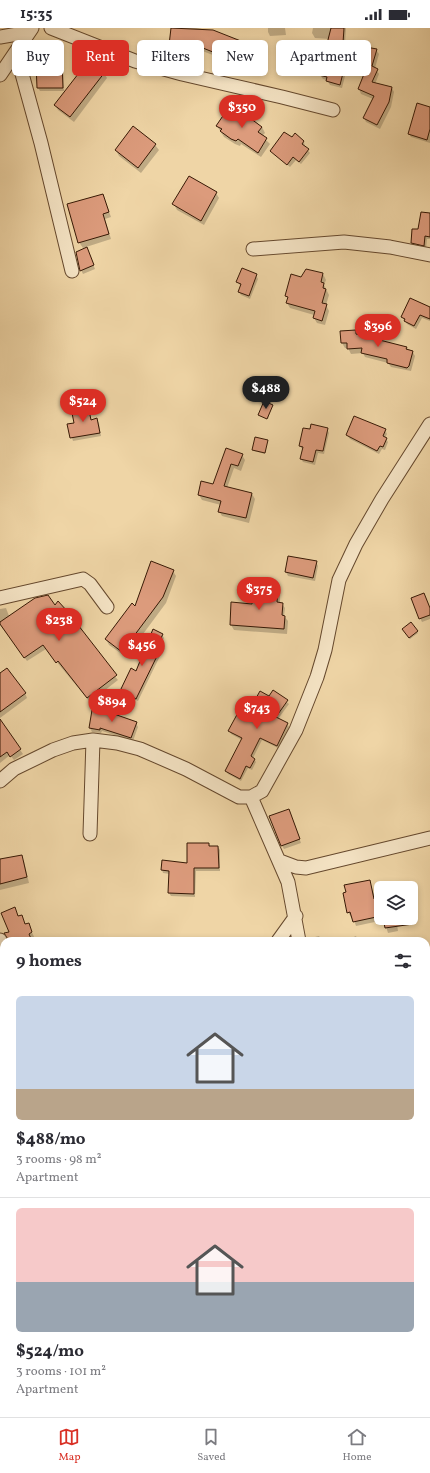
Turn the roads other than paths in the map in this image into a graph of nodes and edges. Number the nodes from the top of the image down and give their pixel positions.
1 (51, 28) edge
2 (30, 30) edge
3 (0, 37) edge
4 (24, 40) edge
5 (12, 58) edge
6 (0, 75) edge
7 (23, 76) edge
8 (333, 110) dead end
9 (253, 249) dead end
10 (430, 255) edge
11 (72, 271) dead end
12 (430, 424) edge
13 (0, 598) edge
14 (107, 607) dead end
15 (93, 740) junction
16 (0, 780) edge
17 (251, 797) junction
18 (90, 834) dead end
19 (430, 838) edge
20 (280, 861) junction
21 (296, 916) junction
22 (281, 937) edge
23 (299, 937) edge

1 - 8 street
2 - 3 street
2 - 4 street
5 - 6 street
7 - 11 street
9 - 10 street
12 - 17 street
13 - 14 street
15 - 16 street
15 - 17 street
15 - 18 street
17 - 20 street
19 - 20 street
20 - 21 street
21 - 22 street
21 - 23 street

